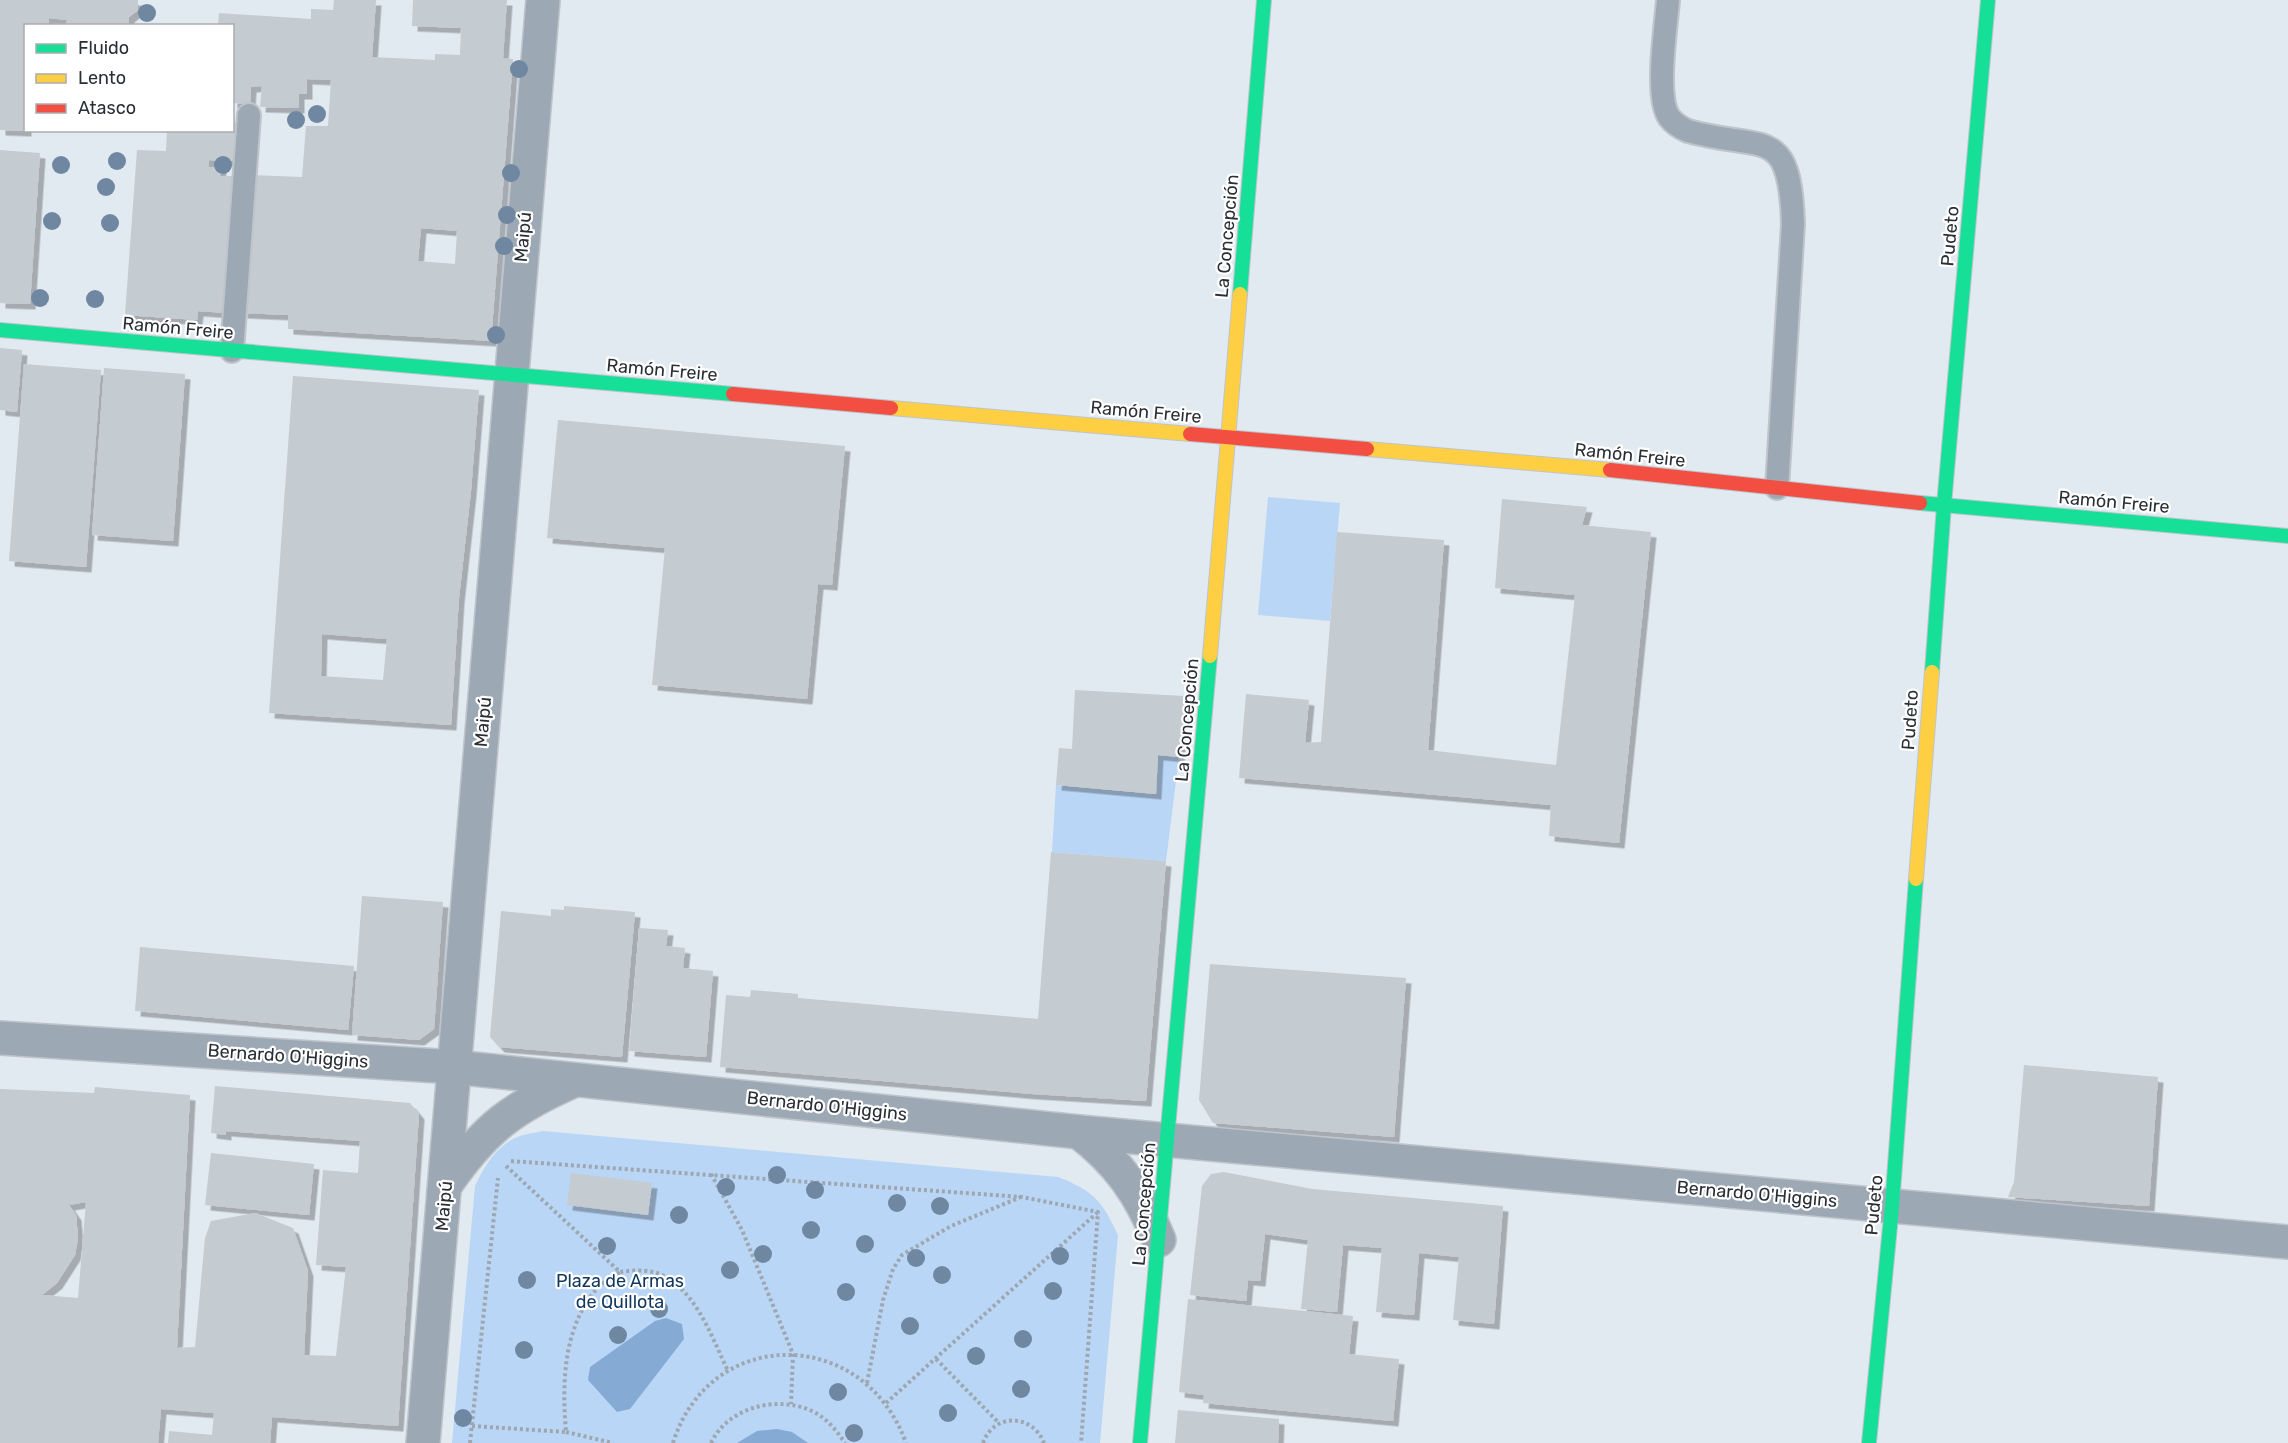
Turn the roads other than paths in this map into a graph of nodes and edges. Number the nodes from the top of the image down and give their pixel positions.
1 (543, 0) edge
2 (1264, 0) edge
3 (1668, 0) edge
4 (1988, 0) edge
5 (249, 115) dead end
6 (0, 330) edge
7 (232, 351) junction
8 (512, 375) junction
9 (1229, 437) junction
10 (1777, 488) junction
11 (1944, 505) junction
12 (2288, 536) edge
13 (0, 1038) edge
14 (454, 1067) junction
15 (575, 1080) junction
16 (1079, 1132) junction
17 (1168, 1140) junction
18 (446, 1184) junction
19 (1892, 1206) junction
20 (1159, 1240) junction
21 (2288, 1242) edge
22 (423, 1443) edge
23 (1140, 1443) edge
24 (1869, 1443) edge

1 - 8 street, Maipú
2 - 9 main road, La Concepción
3 - 10 lane
4 - 11 main road, Pudeto
5 - 7 lane
6 - 7 main road, Ramón Freire
7 - 8 main road, Ramón Freire
8 - 9 main road, Ramón Freire
8 - 14 street, Maipú
9 - 10 main road, Ramón Freire
9 - 17 main road, La Concepción
10 - 11 main road, Ramón Freire
11 - 12 main road, Ramón Freire
11 - 19 main road, Pudeto
13 - 14 street, Bernardo O'Higgins
14 - 15 street, Bernardo O'Higgins
14 - 18 street, Maipú
15 - 16 street, Bernardo O'Higgins
15 - 18 street, Bernardo O'Higgins
16 - 17 street, Bernardo O'Higgins
16 - 20 street
17 - 19 street, Bernardo O'Higgins
17 - 20 main road, La Concepción
18 - 22 street, Maipú
19 - 21 street, Bernardo O'Higgins
19 - 24 main road, Pudeto
20 - 23 main road, La Concepción

